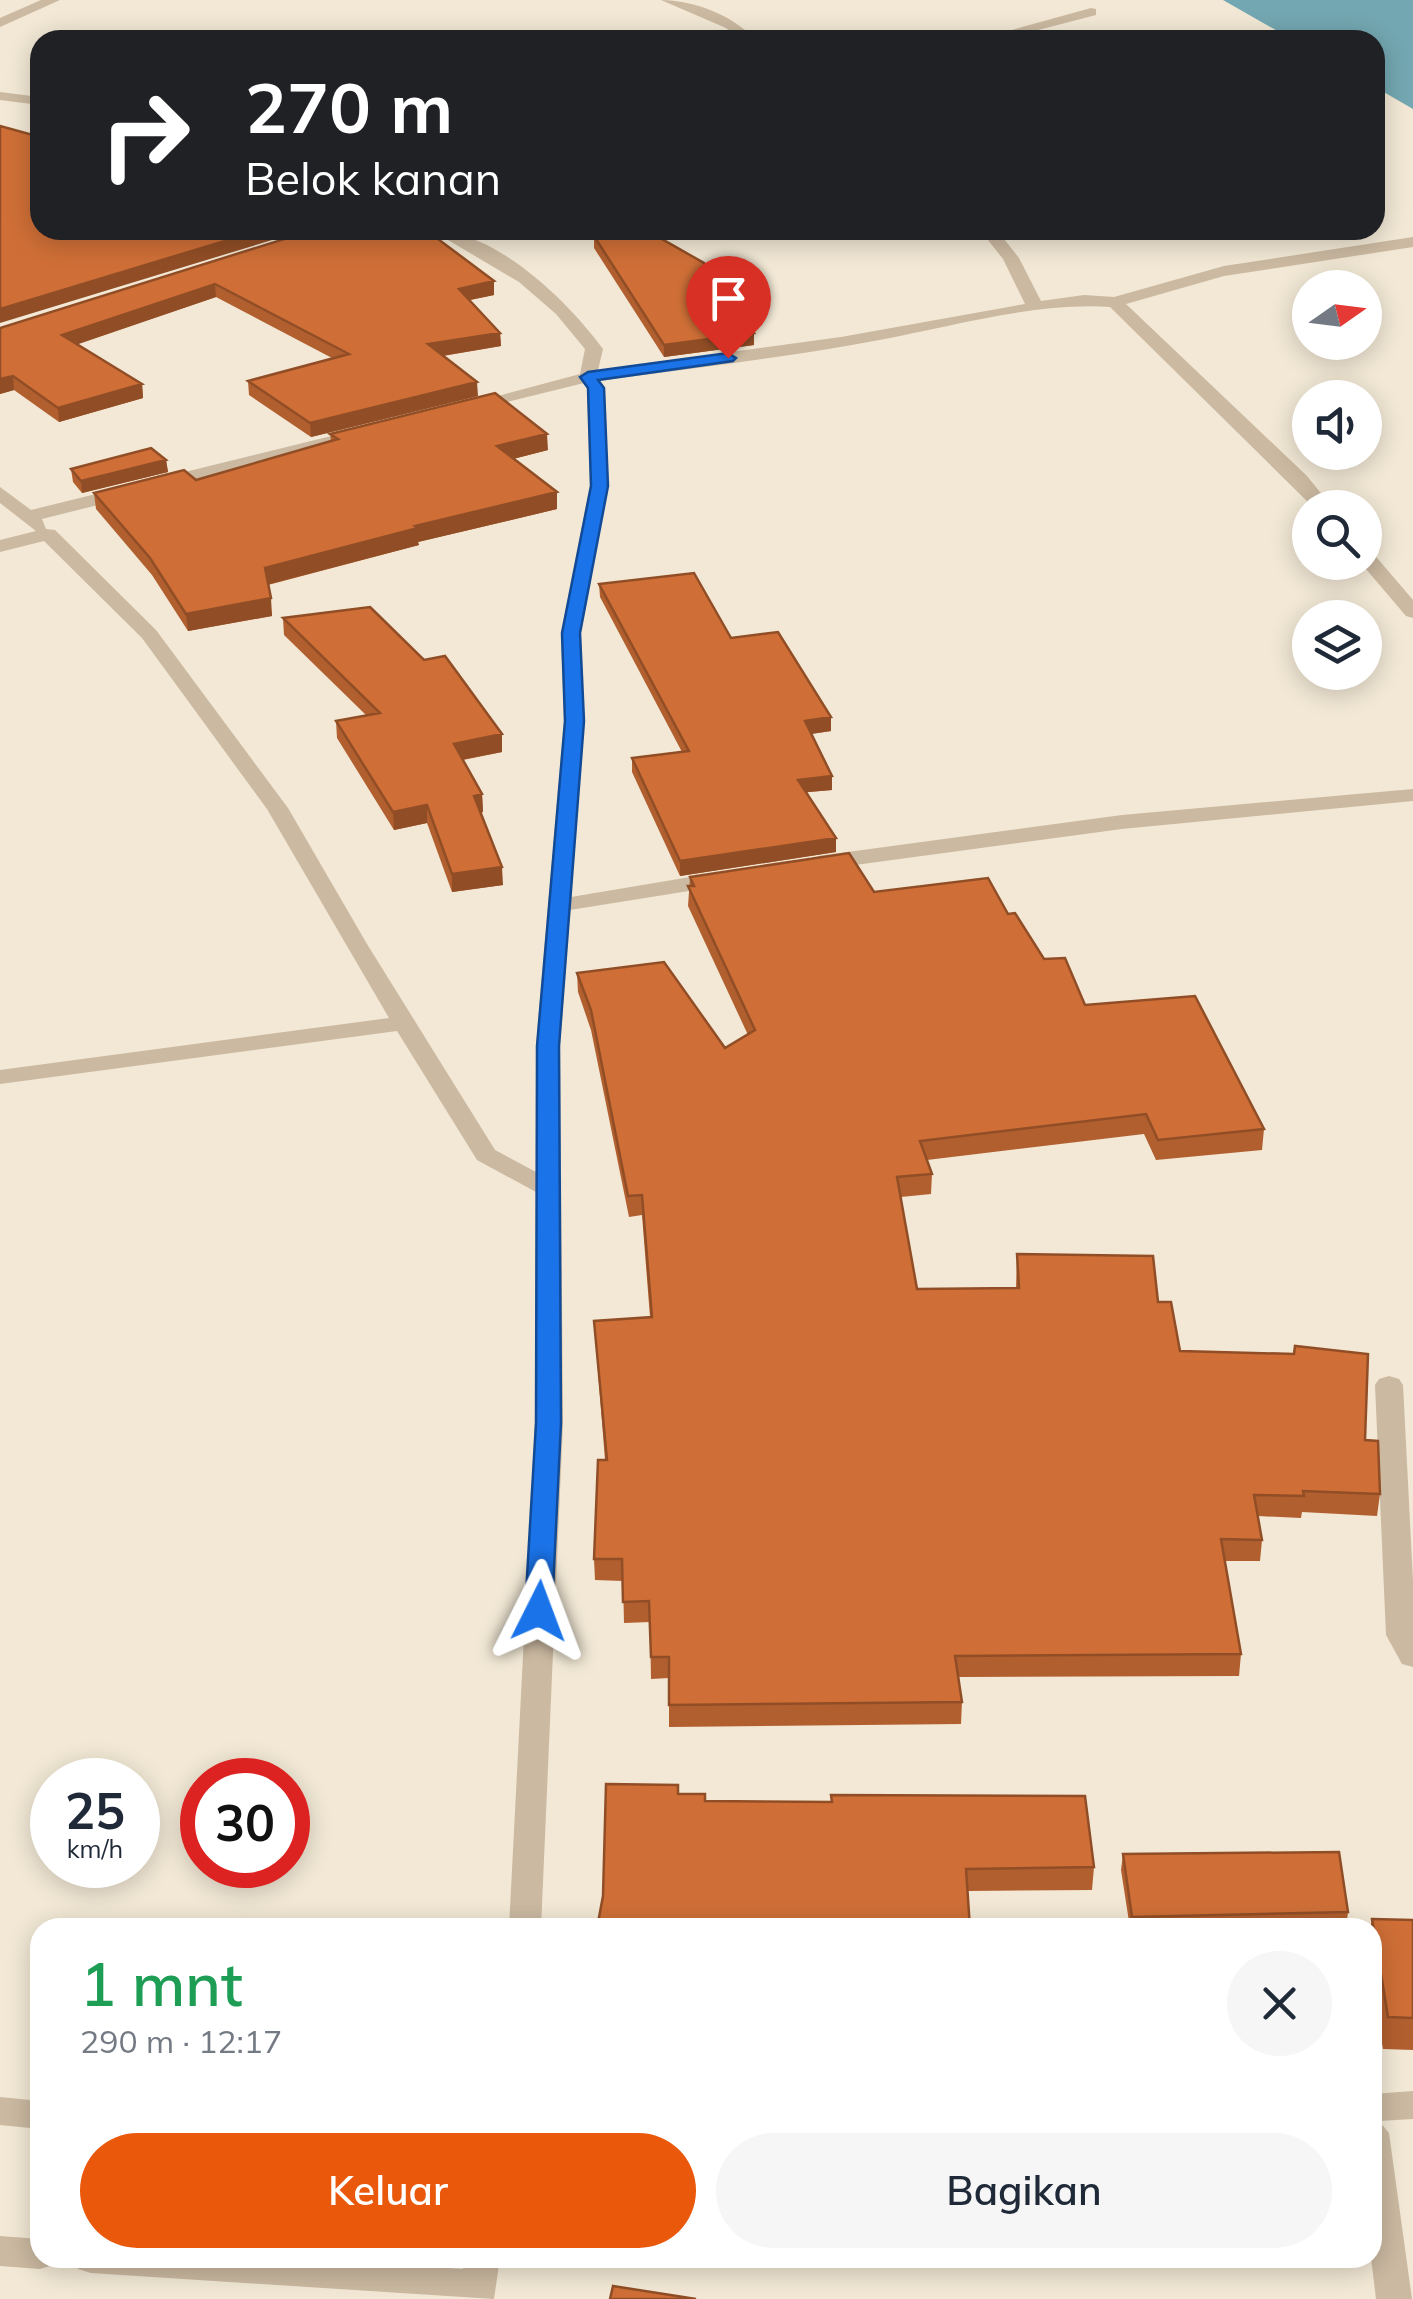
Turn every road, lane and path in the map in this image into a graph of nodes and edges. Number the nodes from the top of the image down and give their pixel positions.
1 (53, 0) edge
2 (668, 0) edge
3 (1091, 12) dead end
4 (0, 23) edge
5 (738, 30) edge
6 (1022, 30) edge
7 (0, 96) edge
8 (30, 100) edge
9 (461, 240) edge
10 (996, 240) edge
11 (1413, 242) edge
12 (1115, 302) junction
13 (1035, 307) junction
14 (588, 377) junction
15 (453, 410) edge
16 (376, 430) edge
17 (1309, 490) edge
18 (0, 493) edge
19 (28, 517) junction
20 (48, 534) junction
21 (0, 546) edge
22 (1382, 576) edge
23 (1413, 612) edge
24 (1413, 795) edge
25 (803, 866) edge
26 (748, 875) edge
27 (562, 905) junction
28 (403, 1023) junction
29 (0, 1077) edge
30 (549, 1189) junction
31 (1389, 1385) dead end
32 (1413, 1657) edge
33 (525, 1918) edge
34 (1413, 2105) edge
35 (1382, 2107) edge
36 (0, 2111) edge
37 (30, 2114) edge
38 (1382, 2208) edge
39 (0, 2251) edge
40 (30, 2253) edge
41 (260, 2268) edge
42 (479, 2281) edge
43 (1394, 2299) edge

1 - 4 street
2 - 5 street
3 - 6 street
7 - 8 street
9 - 14 street
10 - 13 street
11 - 12 street
12 - 13 street
12 - 17 street
13 - 14 street
14 - 15 street
14 - 27 street
16 - 19 street
18 - 19 street
19 - 20 street
20 - 21 street
20 - 28 street
22 - 23 street
24 - 25 street
26 - 27 street
27 - 30 street
28 - 29 street
28 - 30 street
30 - 33 street
31 - 32 street
34 - 35 street
36 - 37 street
38 - 43 street
39 - 40 street
41 - 42 street

